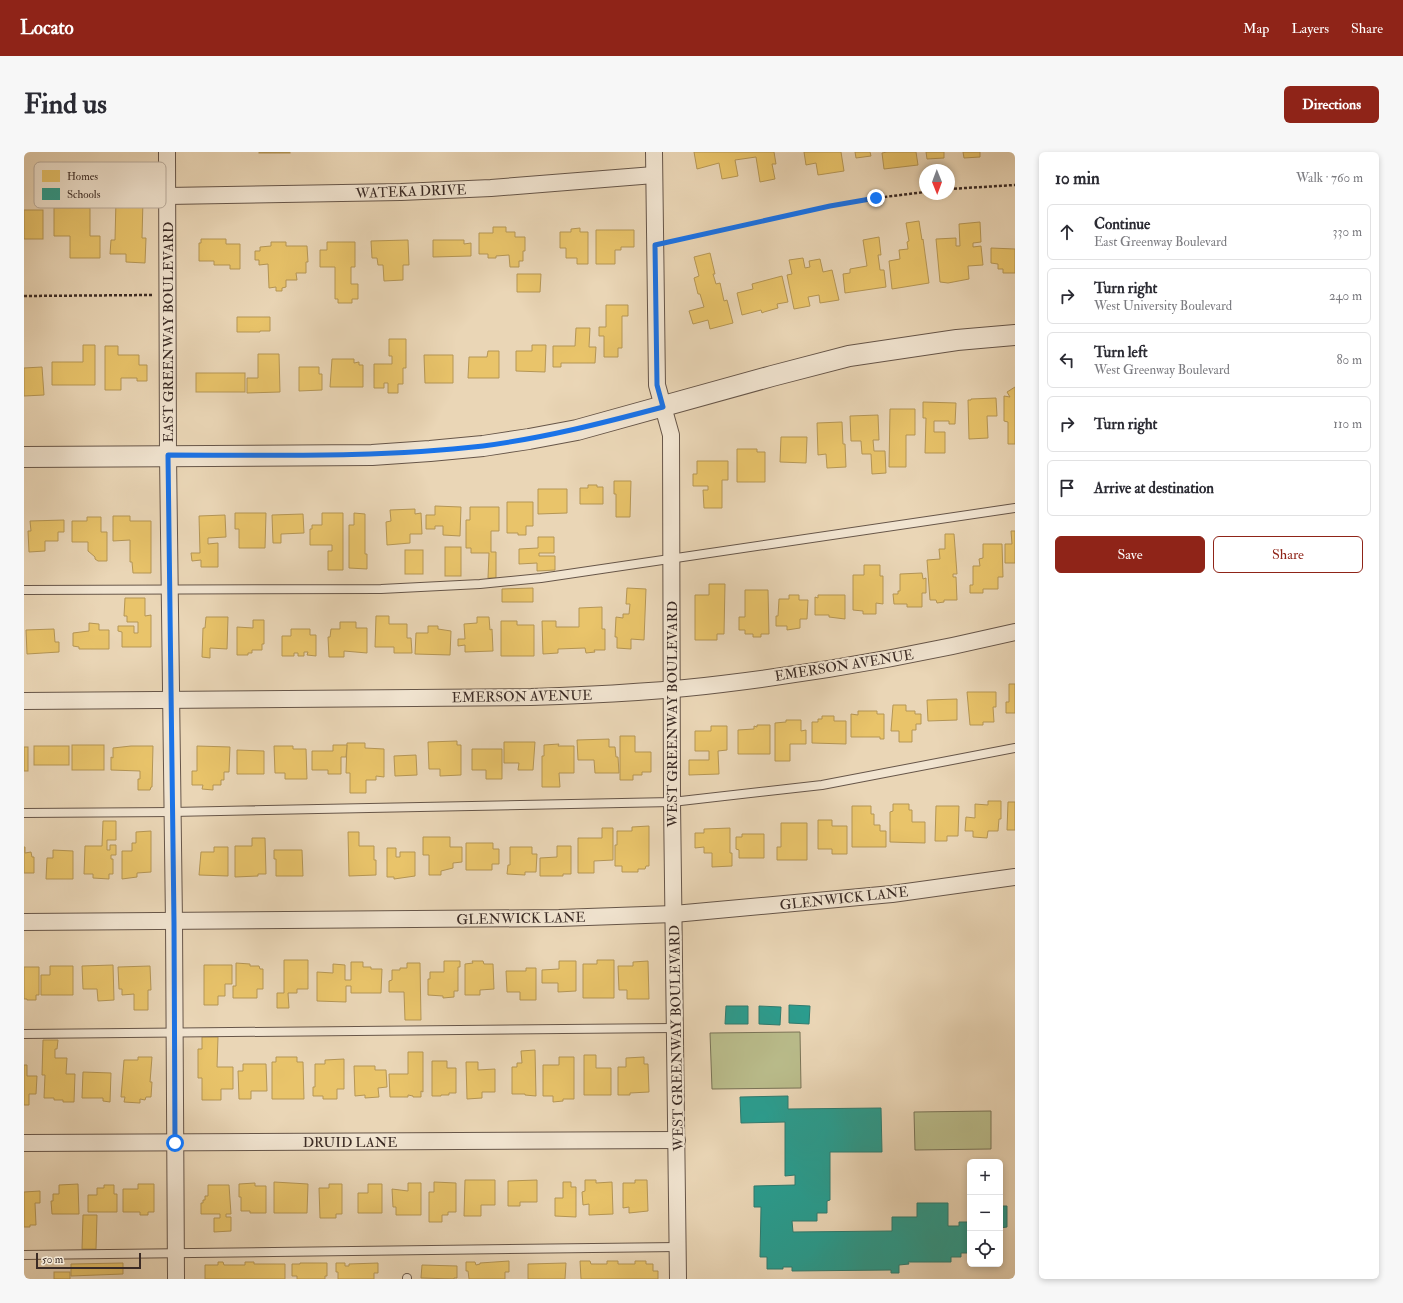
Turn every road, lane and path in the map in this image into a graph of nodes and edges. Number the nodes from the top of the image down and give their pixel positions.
1 (167, 152) edge
2 (654, 152) edge
3 (654, 175) junction
4 (1015, 185) edge
5 (955, 189) edge
6 (919, 193) edge
7 (167, 196) junction
8 (655, 245) junction
9 (167, 295) junction
10 (24, 296) edge
11 (1015, 335) edge
12 (663, 407) junction
13 (168, 455) junction
14 (24, 457) edge
15 (1015, 508) edge
16 (671, 560) junction
17 (170, 589) junction
18 (24, 590) edge
19 (1015, 632) edge
20 (671, 689) junction
21 (171, 700) junction
22 (24, 701) edge
23 (1015, 748) edge
24 (672, 802) junction
25 (172, 812) junction
26 (24, 813) edge
27 (1015, 877) edge
28 (674, 914) junction
29 (24, 922) edge
30 (174, 922) junction
31 (675, 1028) junction
32 (175, 1033) junction
33 (24, 1034) edge
34 (677, 1140) junction
35 (24, 1143) edge
36 (175, 1143) junction
37 (678, 1247) junction
38 (175, 1253) junction
39 (24, 1255) edge
40 (176, 1279) edge
41 (678, 1279) edge

1 - 7 street, EAST GREENWAY BOULEVARD
2 - 3 street, WEST GREENWAY BOULEVARD
3 - 7 street, WATEKA DRIVE
3 - 8 street, WEST GREENWAY BOULEVARD
4 - 5 path
6 - 8 path
7 - 9 street, EAST GREENWAY BOULEVARD
8 - 12 street, WEST GREENWAY BOULEVARD
9 - 10 path
9 - 13 street, EAST GREENWAY BOULEVARD
11 - 12 street
12 - 13 street
12 - 16 street, WEST GREENWAY BOULEVARD
13 - 14 street
13 - 17 street, EAST GREENWAY BOULEVARD
15 - 16 lane
16 - 17 lane
16 - 20 street, WEST GREENWAY BOULEVARD
17 - 18 lane
17 - 21 street, EAST GREENWAY BOULEVARD
19 - 20 street, EMERSON AVENUE
20 - 21 street, EMERSON AVENUE
20 - 24 street, WEST GREENWAY BOULEVARD
21 - 22 street, EMERSON AVENUE
21 - 25 street, EAST GREENWAY BOULEVARD
23 - 24 lane
24 - 25 lane
24 - 28 street, WEST GREENWAY BOULEVARD
25 - 26 lane
25 - 30 street, EAST GREENWAY BOULEVARD
27 - 28 street, GLENWICK LANE
28 - 30 street, GLENWICK LANE
28 - 31 street, WEST GREENWAY BOULEVARD
29 - 30 street, GLENWICK LANE
30 - 32 street, EAST GREENWAY BOULEVARD
31 - 32 lane
31 - 34 street, WEST GREENWAY BOULEVARD
32 - 33 lane
32 - 36 street, EAST GREENWAY BOULEVARD
34 - 36 street, DRUID LANE
34 - 37 street, WEST GREENWAY BOULEVARD
35 - 36 street, DRUID LANE
36 - 38 street, EAST GREENWAY BOULEVARD
37 - 38 lane
37 - 41 street, WEST GREENWAY BOULEVARD
38 - 39 lane
38 - 40 street, EAST GREENWAY BOULEVARD

